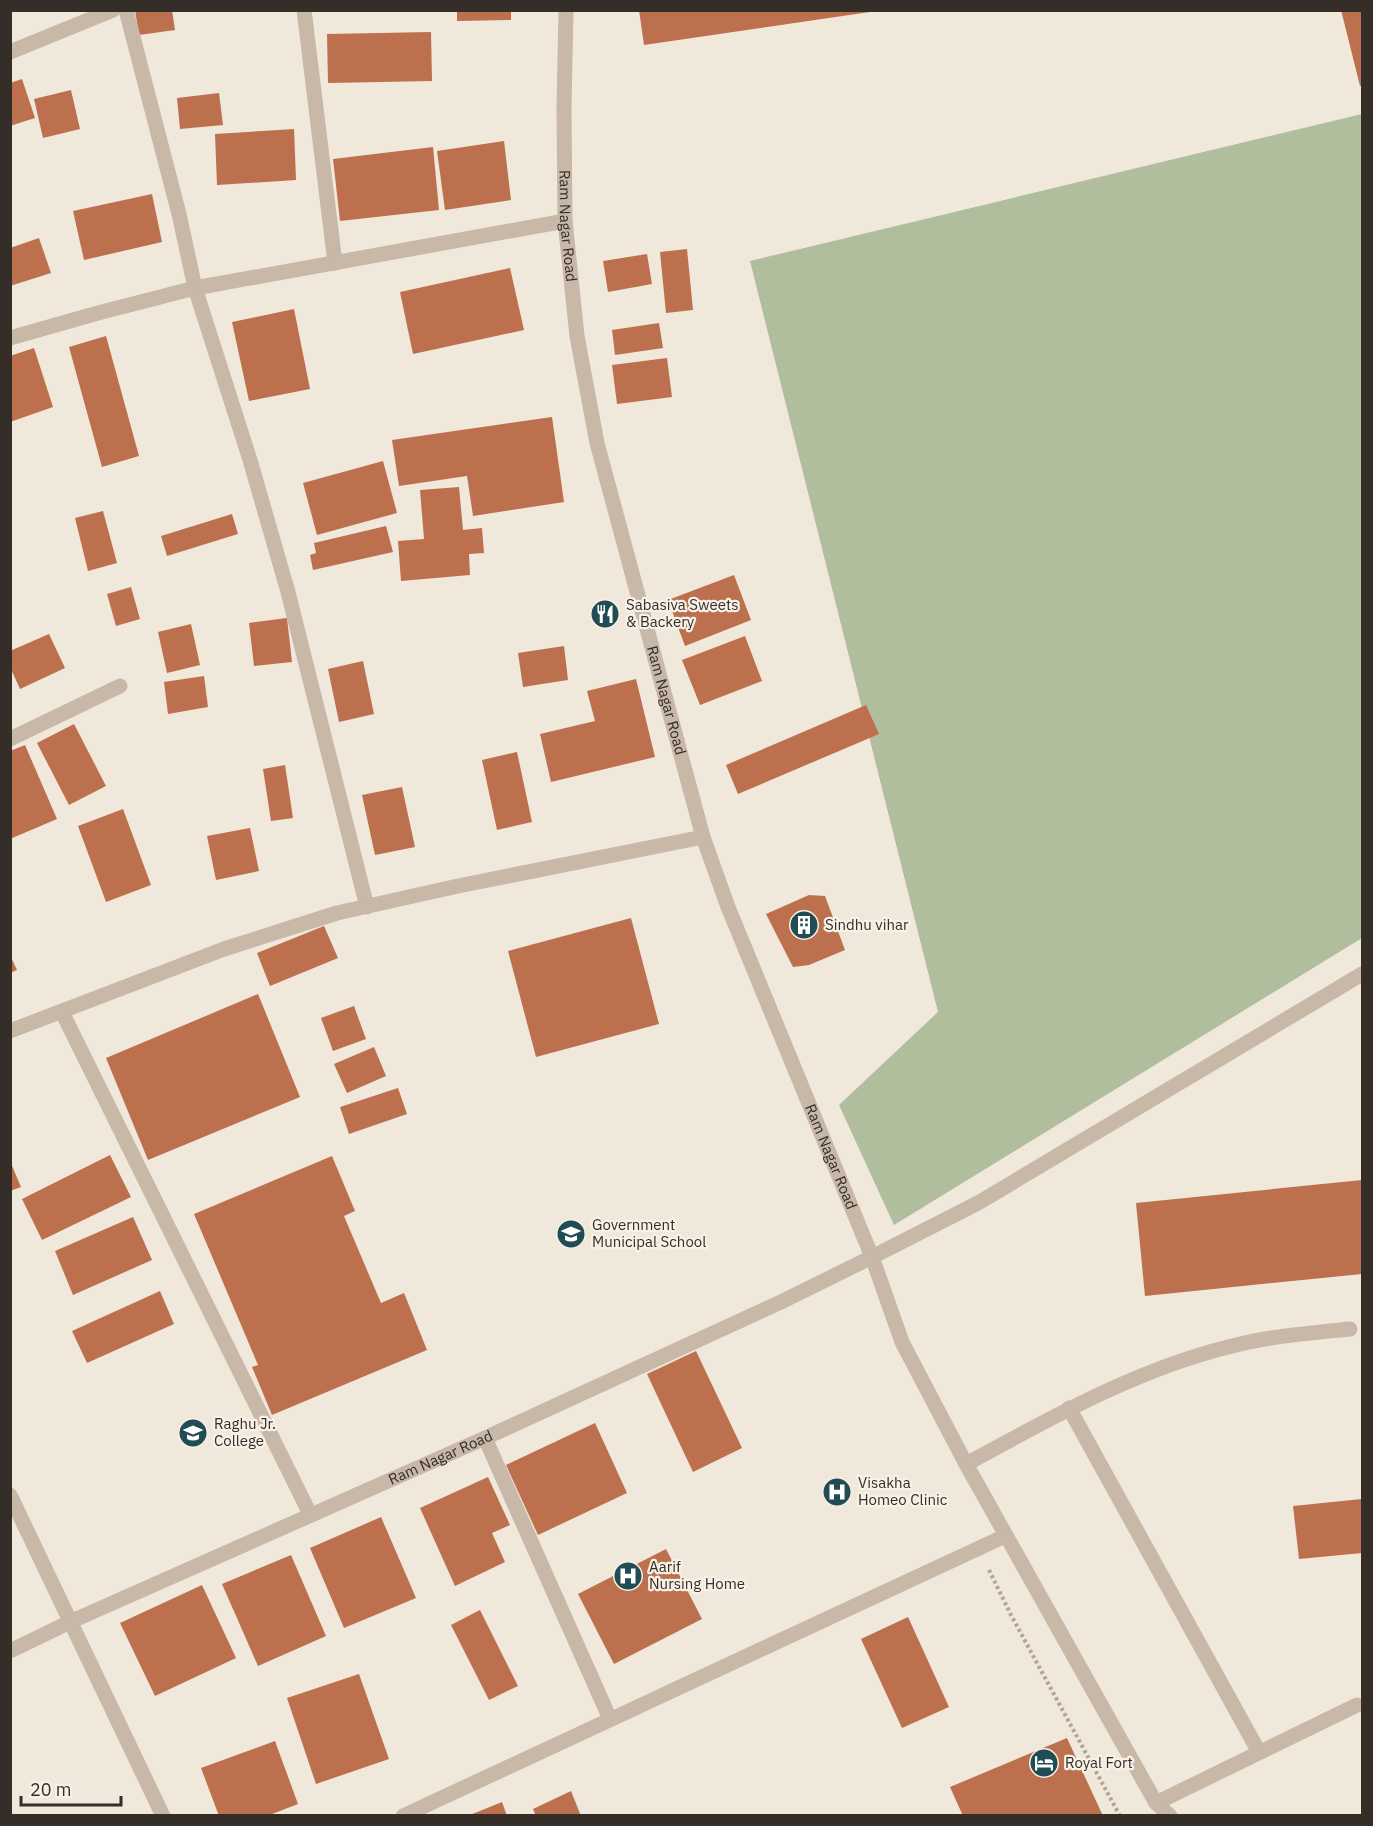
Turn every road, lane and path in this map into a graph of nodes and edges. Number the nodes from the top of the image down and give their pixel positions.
1 (113, 10) edge
2 (126, 10) edge
3 (304, 10) edge
4 (566, 10) edge
5 (10, 52) edge
6 (565, 222) junction
7 (335, 263) junction
8 (195, 288) junction
9 (11, 335) edge
10 (120, 686) dead end
11 (10, 739) edge
12 (704, 837) junction
13 (367, 907) junction
14 (1362, 974) edge
15 (62, 1012) junction
16 (10, 1031) edge
17 (872, 1257) junction
18 (1350, 1329) dead end
19 (1070, 1408) junction
20 (484, 1438) junction
21 (966, 1464) junction
22 (10, 1495) edge
23 (310, 1514) junction
24 (1005, 1536) junction
25 (72, 1621) junction
26 (10, 1652) edge
27 (1357, 1705) dead end
28 (610, 1719) junction
29 (1259, 1752) junction
30 (1156, 1809) edge
31 (163, 1815) edge
32 (403, 1815) edge
33 (1170, 1815) edge

1 - 5 street
2 - 8 street
3 - 7 street
4 - 6 street, Ram Nagar Road
6 - 7 street
6 - 12 street, Ram Nagar Road
7 - 8 street
8 - 9 street
8 - 13 street
10 - 11 street
12 - 13 street
12 - 17 street, Ram Nagar Road
13 - 15 street
14 - 17 street, Ram Nagar Road
15 - 16 street
15 - 23 street
17 - 20 street, Ram Nagar Road
17 - 21 street
18 - 19 street
19 - 21 street
19 - 29 street
20 - 23 street, Ram Nagar Road
20 - 28 street
21 - 24 street
22 - 25 street
23 - 25 street, Ram Nagar Road
24 - 28 street
24 - 30 street
25 - 26 street, Ram Nagar Road
25 - 31 street
27 - 29 street
28 - 32 street
29 - 30 street
30 - 33 street

